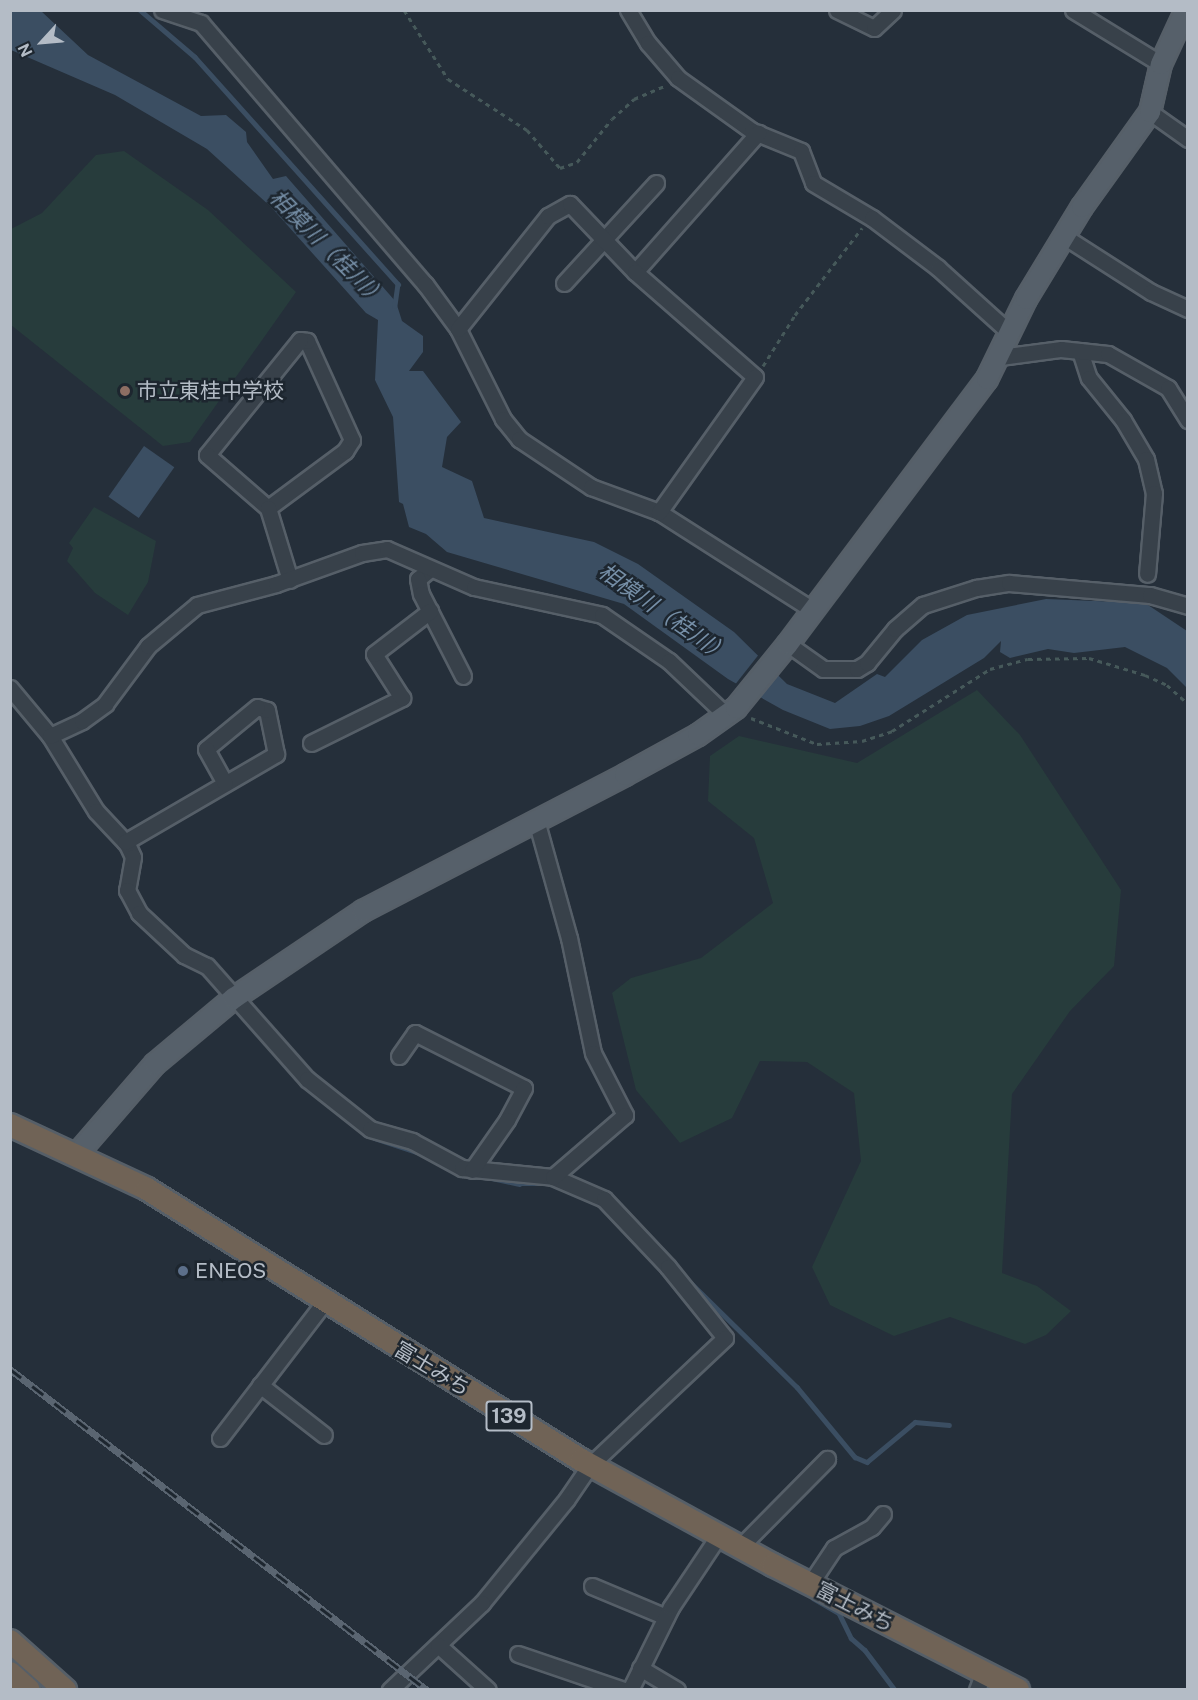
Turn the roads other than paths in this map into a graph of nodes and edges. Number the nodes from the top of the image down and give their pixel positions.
1 (162, 10) edge
2 (628, 10) edge
3 (837, 10) edge
4 (893, 10) edge
5 (1186, 10) edge
6 (1076, 11) edge
7 (1161, 64) junction
8 (1150, 112) junction
9 (758, 133) junction
10 (1188, 139) edge
11 (656, 183) dead end
12 (1065, 237) junction
13 (605, 239) junction
14 (635, 272) junction
15 (564, 283) dead end
16 (1188, 309) edge
17 (458, 329) junction
18 (1010, 333) junction
19 (1080, 351) junction
20 (1000, 357) junction
21 (1188, 420) edge
22 (268, 508) junction
23 (659, 512) junction
24 (429, 570) junction
25 (1147, 574) dead end
26 (290, 580) junction
27 (1188, 606) edge
28 (813, 610) junction
29 (430, 611) junction
30 (786, 647) junction
31 (463, 676) dead end
32 (10, 688) edge
33 (734, 709) junction
34 (50, 736) junction
35 (311, 743) dead end
36 (225, 783) junction
37 (536, 820) junction
38 (124, 842) junction
39 (234, 998) junction
40 (399, 1056) dead end
41 (10, 1125) edge
42 (77, 1154) junction
43 (472, 1170) junction
44 (552, 1177) junction
45 (325, 1301) junction
46 (260, 1385) junction
47 (324, 1435) dead end
48 (220, 1438) dead end
49 (827, 1459) dead end
50 (590, 1465) junction
51 (883, 1514) dead end
52 (719, 1535) junction
53 (740, 1547) junction
54 (810, 1584) junction
55 (592, 1586) dead end
56 (666, 1617) junction
57 (10, 1641) edge
58 (438, 1645) junction
59 (518, 1654) dead end
60 (640, 1668) junction
61 (10, 1673) edge
62 (980, 1681) edge
63 (29, 1689) edge
64 (65, 1689) edge
65 (390, 1689) edge
66 (488, 1689) edge
67 (624, 1689) edge
68 (630, 1689) edge
69 (677, 1689) edge
70 (1018, 1689) edge

1 - 17 street
2 - 9 street
3 - 4 street
5 - 7 main road
6 - 7 street
7 - 8 main road
8 - 10 street
8 - 12 main road
9 - 14 street
9 - 18 street
11 - 13 street
12 - 16 street
12 - 18 main road
13 - 14 street
13 - 15 street
13 - 17 street
14 - 23 street
17 - 23 street
18 - 20 main road
19 - 20 street
19 - 21 street
19 - 25 street
20 - 28 main road
22 - 22 street
22 - 26 street
23 - 28 street
24 - 26 street
24 - 29 street
24 - 33 street
26 - 34 street
27 - 30 street
28 - 30 main road
29 - 31 street
29 - 35 street
30 - 33 main road
32 - 34 street
33 - 37 main road
34 - 38 street
36 - 36 street
36 - 38 street
37 - 39 main road
37 - 44 street
38 - 39 street
39 - 42 main road
39 - 43 street
40 - 43 street
41 - 42 highway, 富士みち / 139
42 - 45 highway, 富士みち / 139
43 - 44 street
44 - 50 street
45 - 46 street
45 - 50 highway, 富士みち / 139
46 - 47 street
46 - 48 street
49 - 53 street
50 - 52 highway, 富士みち / 139
50 - 58 street
51 - 54 street
52 - 53 highway, 富士みち / 139
52 - 56 street
53 - 54 highway, 富士みち / 139
54 - 62 highway, 富士みち / 139
55 - 56 street
56 - 60 street
57 - 64 highway
58 - 65 street
58 - 66 street
59 - 67 street
60 - 68 street
60 - 69 street
61 - 63 highway
62 - 70 highway, 富士みち / 139

